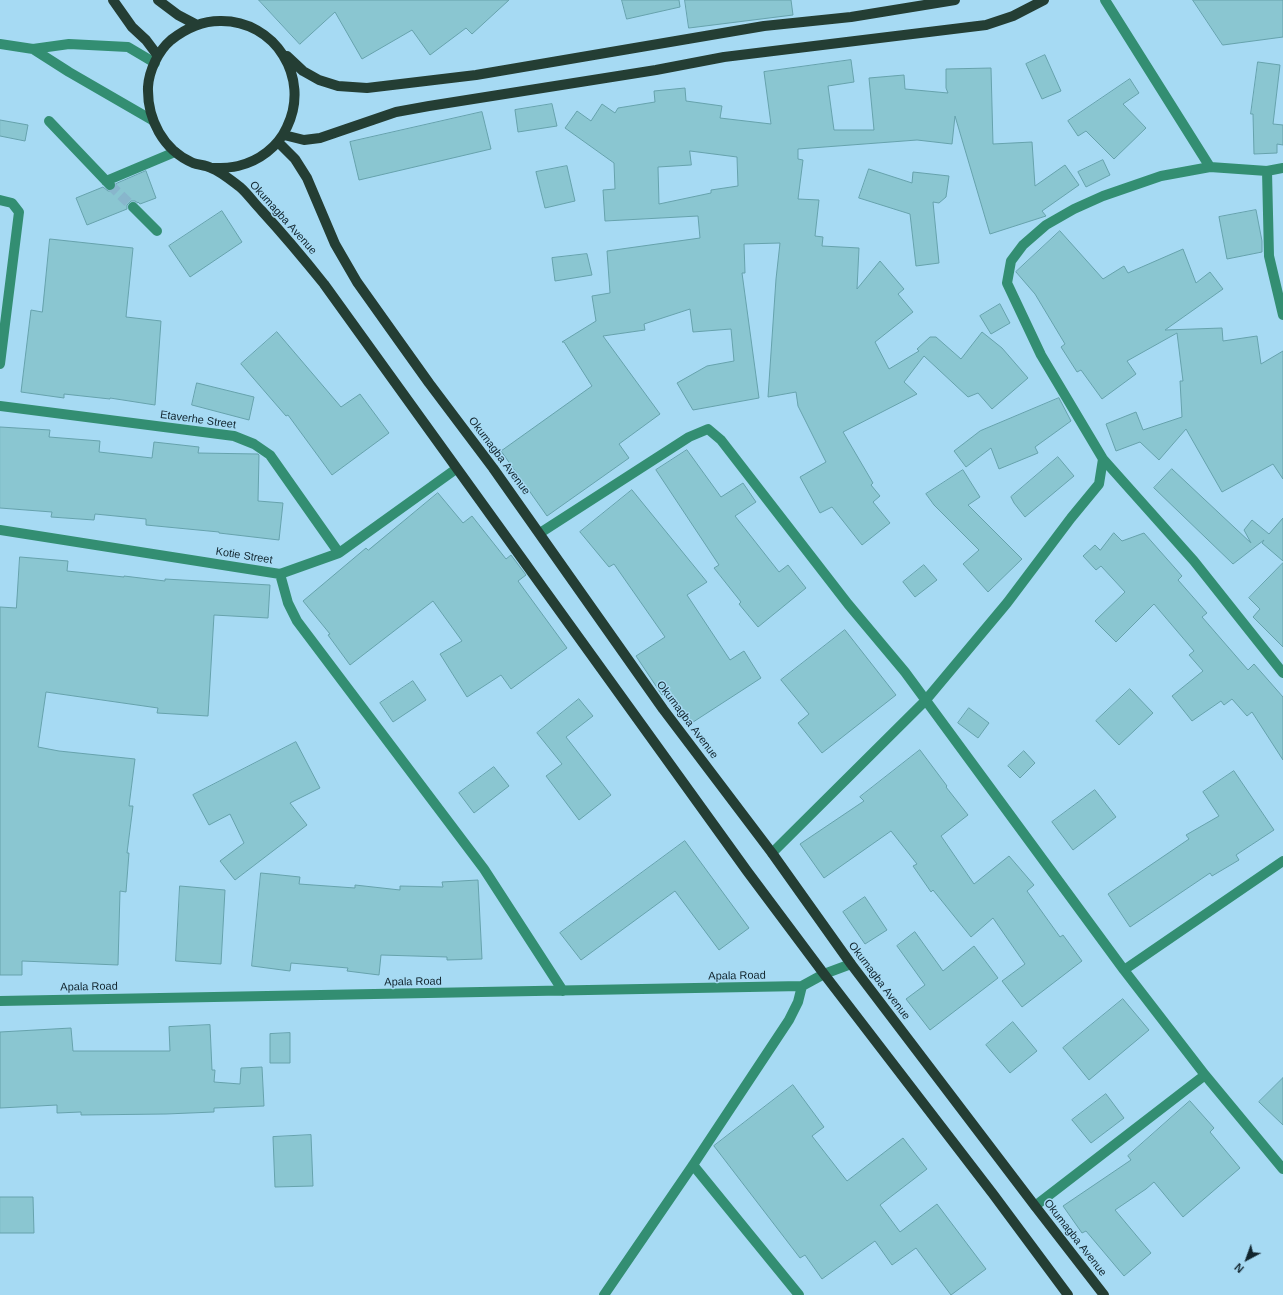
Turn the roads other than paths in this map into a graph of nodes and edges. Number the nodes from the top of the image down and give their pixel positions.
1 (158, 0) edge
2 (955, 0) edge
3 (1044, 0) edge
4 (1105, 0) edge
5 (113, 1) edge
6 (197, 25) junction
7 (0, 44) edge
8 (33, 49) junction
9 (280, 50) junction
10 (156, 59) junction
11 (152, 120) junction
12 (49, 121) dead end
13 (281, 138) junction
14 (175, 152) junction
15 (1210, 167) junction
16 (212, 168) junction
17 (1283, 168) edge
18 (1266, 171) junction
19 (0, 200) edge
20 (133, 207) tunnel mouth
21 (157, 231) dead end
22 (1283, 315) edge
23 (0, 364) edge
24 (0, 406) edge
25 (1103, 459) junction
26 (456, 469) junction
27 (0, 530) edge
28 (540, 533) junction
29 (339, 553) junction
30 (280, 574) junction
31 (1283, 673) edge
32 (925, 701) junction
33 (772, 853) junction
34 (1283, 861) edge
35 (851, 964) junction
36 (1124, 970) junction
37 (824, 974) junction
38 (802, 986) junction
39 (563, 991) junction
40 (0, 1001) edge
41 (1206, 1075) junction
42 (693, 1165) junction
43 (1283, 1169) edge
44 (1035, 1206) junction
45 (604, 1295) edge
46 (798, 1295) edge
47 (1068, 1295) edge
48 (1104, 1295) edge

1 - 6 main road
2 - 9 main road
3 - 13 main road
4 - 15 street
5 - 10 main road
6 - 9 main road
6 - 10 main road
7 - 8 street
8 - 10 street
8 - 11 street
9 - 13 main road
10 - 11 main road
11 - 14 main road
12 - 14 street
13 - 16 main road
13 - 28 main road, Okumagba Avenue
14 - 16 main road
15 - 18 street
15 - 25 street
16 - 26 main road, Okumagba Avenue
17 - 18 street
18 - 22 street
19 - 23 street
20 - 21 street
24 - 29 street, Etaverhe Street
25 - 31 street
25 - 32 street
26 - 29 street, Kotie Street
26 - 37 main road, Okumagba Avenue
27 - 30 street, Kotie Street
28 - 32 street
28 - 33 main road, Okumagba Avenue
29 - 30 street, Kotie Street
30 - 39 street
32 - 33 street
32 - 36 street
33 - 35 main road, Okumagba Avenue
34 - 36 street
35 - 37 street, Apala Road
35 - 44 main road, Okumagba Avenue
36 - 41 street
37 - 38 street, Apala Road
37 - 47 main road, Okumagba Avenue
38 - 39 street, Apala Road
38 - 42 street
39 - 40 street, Apala Road
41 - 43 street
41 - 44 street
42 - 45 street
42 - 46 street
44 - 48 main road, Okumagba Avenue

